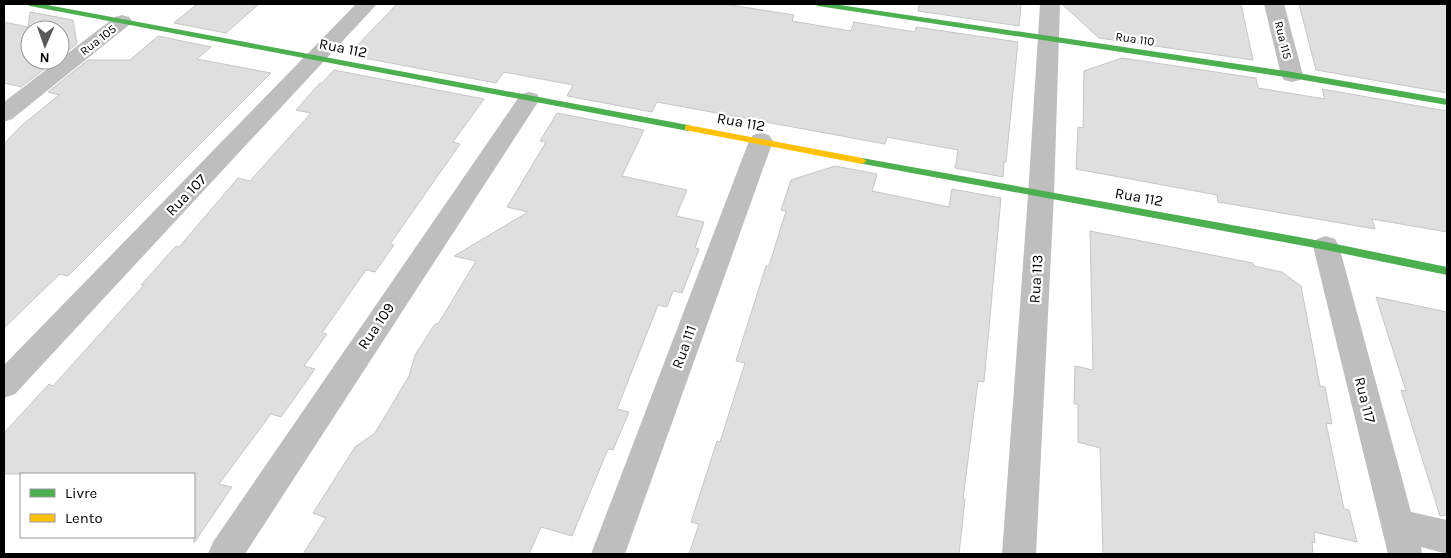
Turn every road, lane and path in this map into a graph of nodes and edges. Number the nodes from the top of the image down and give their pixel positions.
1 (30, 4) edge
2 (367, 4) edge
3 (818, 4) edge
4 (1050, 4) edge
5 (1274, 4) edge
6 (122, 21) junction
7 (1049, 40) junction
8 (317, 58) junction
9 (1292, 76) junction
10 (529, 99) junction
11 (1447, 102) edge
12 (4, 114) edge
13 (761, 141) junction
14 (1041, 195) junction
15 (1326, 246) junction
16 (1447, 271) edge
17 (4, 386) edge
18 (1447, 537) edge
19 (1401, 540) edge
20 (224, 554) edge
21 (608, 554) edge
22 (1019, 554) edge

1 - 6 street, Rua 112
2 - 8 street, Rua 107
3 - 7 street, Rua 110
4 - 7 street, Rua 113
5 - 9 street, Rua 115
6 - 8 street, Rua 112
6 - 12 street, Rua 105
7 - 9 street, Rua 110
7 - 14 street, Rua 113
8 - 10 street, Rua 112
8 - 17 street, Rua 107
9 - 11 street, Rua 110
10 - 13 street, Rua 112
10 - 20 street, Rua 109
13 - 14 street, Rua 112
13 - 21 street, Rua 111
14 - 15 street, Rua 112
14 - 22 street, Rua 113
15 - 16 street, Rua 112
15 - 19 street, Rua 117
18 - 19 street

